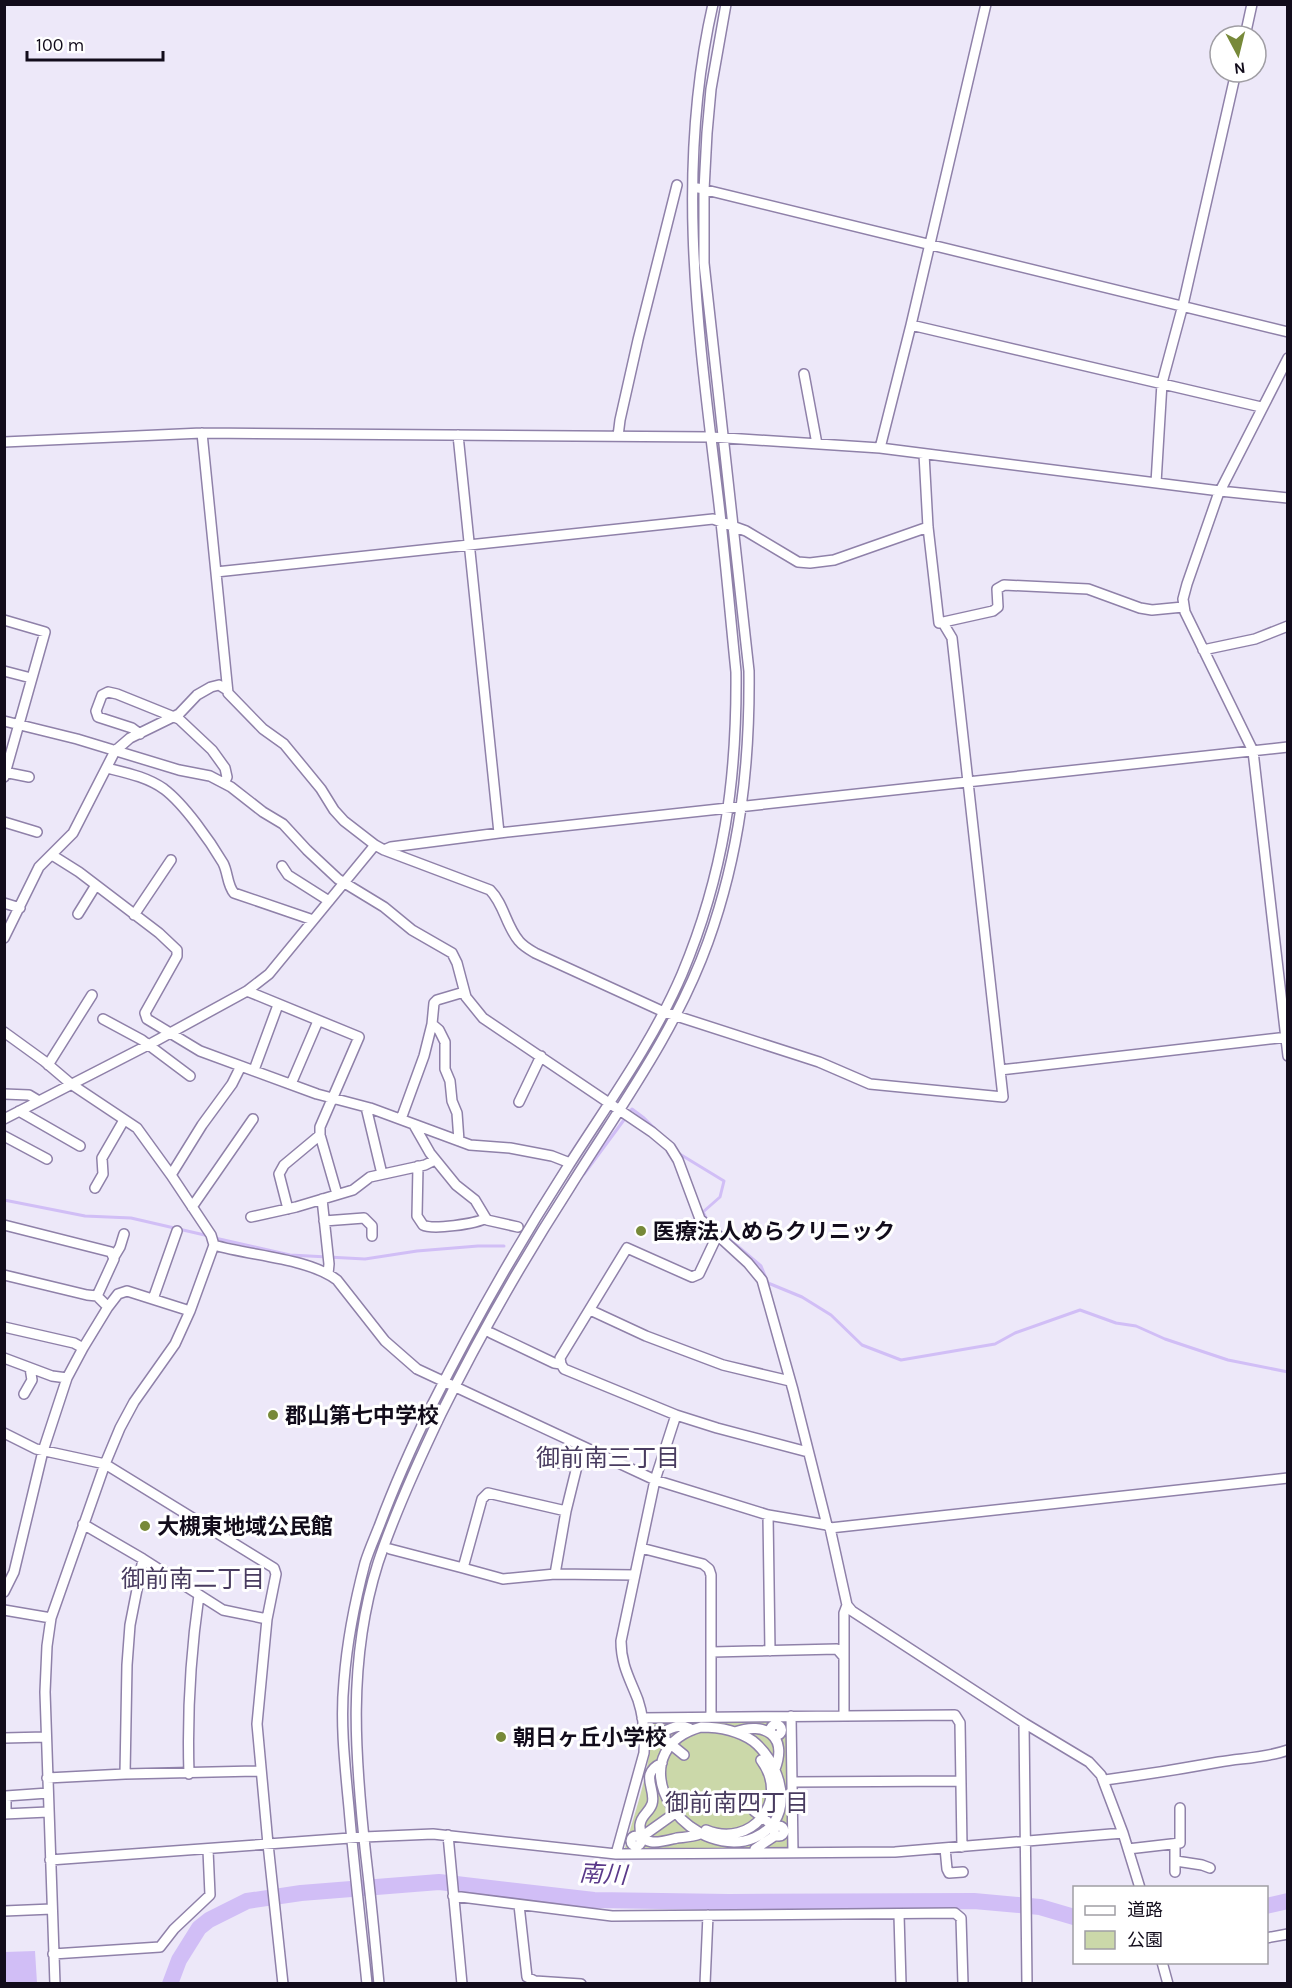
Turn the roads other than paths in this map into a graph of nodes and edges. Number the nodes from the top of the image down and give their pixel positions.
1 (713, 4) edge
2 (726, 4) edge
3 (986, 4) edge
4 (1252, 4) edge
5 (1248, 24) edge
6 (1233, 84) edge
7 (677, 185) dead end
8 (692, 186) junction
9 (704, 190) junction
10 (929, 245) junction
11 (1183, 305) junction
12 (910, 325) junction
13 (1287, 332) edge
14 (1287, 357) edge
15 (804, 374) dead end
16 (1162, 383) junction
17 (1261, 407) junction
18 (202, 433) junction
19 (458, 435) junction
20 (618, 436) junction
21 (711, 437) junction
22 (723, 437) junction
23 (4, 442) edge
24 (817, 444) junction
25 (880, 448) junction
26 (924, 454) junction
27 (1155, 483) junction
28 (1220, 491) junction
29 (1287, 498) edge
30 (722, 522) junction
31 (734, 527) junction
32 (928, 527) junction
33 (470, 546) junction
34 (216, 572) junction
35 (1183, 607) junction
36 (4, 620) edge
37 (943, 623) junction
38 (1287, 626) edge
39 (1203, 650) junction
40 (4, 670) edge
41 (32, 678) junction
42 (227, 690) junction
43 (174, 717) junction
44 (4, 721) edge
45 (20, 725) junction
46 (140, 734) junction
47 (1287, 747) edge
48 (115, 751) junction
49 (1253, 751) junction
50 (107, 768) junction
51 (5, 774) edge
52 (29, 777) dead end
53 (968, 782) junction
54 (224, 783) junction
55 (742, 807) junction
56 (729, 809) junction
57 (4, 822) edge
58 (37, 832) dead end
59 (499, 833) junction
60 (375, 845) junction
61 (384, 850) junction
62 (51, 855) junction
63 (171, 860) dead end
64 (282, 866) dead end
65 (343, 883) junction
66 (96, 885) junction
67 (329, 901) junction
68 (4, 903) edge
69 (20, 908) junction
70 (78, 914) dead end
71 (135, 915) junction
72 (312, 921) junction
73 (4, 938) edge
74 (247, 991) junction
75 (464, 992) junction
76 (92, 995) dead end
77 (278, 1005) junction
78 (664, 1012) junction
79 (675, 1015) junction
80 (103, 1019) dead end
81 (318, 1020) junction
82 (432, 1024) junction
83 (4, 1032) edge
84 (172, 1033) junction
85 (1286, 1037) edge
86 (149, 1045) junction
87 (541, 1056) junction
88 (1287, 1056) edge
89 (48, 1065) junction
90 (241, 1066) junction
91 (254, 1070) junction
92 (1000, 1070) junction
93 (190, 1076) dead end
94 (71, 1084) junction
95 (291, 1084) junction
96 (4, 1094) edge
97 (332, 1098) junction
98 (39, 1101) junction
99 (519, 1102) dead end
100 (608, 1104) junction
101 (366, 1107) junction
102 (19, 1111) junction
103 (619, 1111) junction
104 (4, 1119) edge
105 (253, 1119) dead end
106 (401, 1119) junction
107 (124, 1120) junction
108 (414, 1125) junction
109 (320, 1135) junction
110 (4, 1136) edge
111 (459, 1141) junction
112 (80, 1146) dead end
113 (47, 1159) dead end
114 (435, 1160) junction
115 (570, 1163) junction
116 (418, 1166) junction
117 (382, 1174) junction
118 (171, 1175) junction
119 (94, 1188) dead end
120 (337, 1194) junction
121 (322, 1199) junction
122 (192, 1207) junction
123 (288, 1209) junction
124 (250, 1217) dead end
125 (486, 1218) junction
126 (324, 1221) junction
127 (4, 1225) edge
128 (518, 1227) dead end
129 (177, 1231) dead end
130 (124, 1234) dead end
131 (372, 1236) dead end
132 (717, 1236) junction
133 (214, 1245) junction
134 (114, 1257) junction
135 (328, 1274) junction
136 (4, 1275) edge
137 (97, 1296) junction
138 (153, 1299) junction
139 (108, 1307) junction
140 (590, 1310) junction
141 (190, 1311) junction
142 (4, 1327) edge
143 (491, 1333) dead end
144 (82, 1348) junction
145 (4, 1358) edge
146 (561, 1364) junction
147 (30, 1368) junction
148 (68, 1378) junction
149 (790, 1381) junction
150 (444, 1382) junction
151 (454, 1387) junction
152 (24, 1394) dead end
153 (676, 1415) junction
154 (4, 1433) edge
155 (582, 1446) junction
156 (43, 1451) junction
157 (808, 1452) junction
158 (541, 1459) dead end
159 (105, 1464) junction
160 (577, 1467) junction
161 (1287, 1478) edge
162 (655, 1480) junction
163 (566, 1510) junction
164 (768, 1515) junction
165 (82, 1524) junction
166 (829, 1527) junction
167 (641, 1548) junction
168 (390, 1549) dead end
169 (143, 1559) junction
170 (462, 1568) junction
171 (555, 1574) junction
172 (635, 1575) junction
173 (4, 1592) edge
174 (199, 1595) junction
175 (847, 1605) junction
176 (4, 1610) edge
177 (51, 1618) junction
178 (267, 1619) junction
179 (770, 1651) junction
180 (712, 1652) junction
181 (844, 1657) junction
182 (844, 1715) junction
183 (711, 1716) junction
184 (791, 1716) junction
185 (642, 1718) junction
186 (1024, 1723) junction
187 (692, 1730) junction
188 (735, 1732) junction
189 (660, 1734) junction
190 (46, 1737) junction
191 (4, 1738) edge
192 (1287, 1750) edge
193 (684, 1755) dead end
194 (762, 1759) junction
195 (662, 1763) junction
196 (775, 1768) junction
197 (261, 1772) junction
198 (125, 1774) junction
199 (189, 1774) junction
200 (47, 1778) junction
201 (960, 1780) junction
202 (1105, 1780) junction
203 (792, 1782) junction
204 (48, 1793) junction
205 (1180, 1808) dead end
206 (679, 1811) junction
207 (754, 1811) dead end
208 (48, 1812) junction
209 (5, 1814) edge
210 (762, 1817) junction
211 (788, 1818) dead end
212 (778, 1830) junction
213 (705, 1831) junction
214 (1123, 1833) junction
215 (448, 1836) junction
216 (364, 1838) junction
217 (352, 1839) junction
218 (636, 1841) junction
219 (1026, 1841) junction
220 (268, 1844) junction
221 (1176, 1844) junction
222 (962, 1847) junction
223 (945, 1848) junction
224 (755, 1849) dead end
225 (1128, 1849) junction
226 (208, 1850) junction
227 (790, 1850) junction
228 (704, 1853) junction
229 (616, 1854) junction
230 (50, 1860) junction
231 (1176, 1861) junction
232 (1210, 1868) dead end
233 (963, 1872) dead end
234 (1175, 1872) dead end
235 (1140, 1886) edge
236 (453, 1895) junction
237 (519, 1905) junction
238 (52, 1909) junction
239 (4, 1911) edge
240 (708, 1915) junction
241 (899, 1915) junction
242 (1287, 1934) edge
243 (1268, 1938) edge
244 (53, 1954) junction
245 (1163, 1964) edge
246 (528, 1981) edge
247 (55, 1983) edge
248 (283, 1983) edge
249 (367, 1983) edge
250 (380, 1983) edge
251 (462, 1983) edge
252 (581, 1983) edge
253 (705, 1983) edge
254 (901, 1983) edge
255 (963, 1983) edge
256 (1027, 1983) edge
257 (1168, 1983) edge

1 - 8 street
2 - 9 street
3 - 10 street
4 - 5 street
6 - 11 street
7 - 20 street
8 - 9 street
8 - 21 street
9 - 10 street
9 - 22 street
10 - 11 street
10 - 12 street
11 - 13 street
11 - 16 street
12 - 16 street
12 - 25 street
14 - 17 street
15 - 24 street
16 - 17 street
16 - 27 street
17 - 28 street
18 - 19 street
18 - 23 street
18 - 34 street
19 - 20 street
19 - 33 street
20 - 21 street
21 - 22 street
21 - 30 street
22 - 24 street
22 - 31 street
24 - 25 street
25 - 26 street
26 - 27 street
26 - 32 street
27 - 28 street
28 - 29 street
28 - 35 street
30 - 31 street
30 - 33 street
30 - 56 street
31 - 32 street
31 - 55 street
32 - 37 street
33 - 34 street
33 - 59 street
34 - 42 street
35 - 37 street
35 - 39 street
36 - 41 street
37 - 53 street
38 - 39 street
39 - 49 street
40 - 41 street
41 - 45 street
42 - 43 street
42 - 60 street
43 - 46 street
43 - 46 street
43 - 54 street
44 - 45 street
45 - 48 street
45 - 51 street
46 - 48 street
47 - 49 street
48 - 50 street
48 - 54 street
49 - 53 street
49 - 85 street
50 - 62 street
50 - 72 street
51 - 52 street
53 - 55 street
53 - 92 street
54 - 65 street
55 - 56 street
55 - 79 street
56 - 59 street
56 - 78 street
57 - 58 street
59 - 61 street
60 - 61 street
60 - 65 street
61 - 78 street
62 - 66 street
62 - 69 street
63 - 71 street
64 - 67 street
65 - 67 street
65 - 75 street
66 - 70 street
66 - 71 street
67 - 72 street
68 - 69 street
69 - 73 street
71 - 84 street
72 - 74 street
74 - 77 street
74 - 84 street
75 - 82 street
75 - 87 street
76 - 89 street
77 - 81 street
77 - 91 street
78 - 79 street
78 - 100 street
79 - 92 street
79 - 103 street
80 - 86 street
81 - 95 street
81 - 97 street
82 - 106 street
82 - 111 street
83 - 89 street
84 - 86 street
84 - 90 street
85 - 88 street
85 - 92 street
86 - 93 street
86 - 94 street
87 - 99 street
87 - 100 street
89 - 94 street
90 - 91 street
90 - 118 street
91 - 95 street
94 - 98 street
94 - 107 street
95 - 97 street
96 - 98 street
97 - 101 street
97 - 109 street
98 - 102 street
100 - 103 street
100 - 115 street
101 - 106 street
101 - 117 street
102 - 104 street
102 - 112 street
103 - 132 street
103 - 151 street
105 - 122 street
106 - 108 street
107 - 118 street
107 - 119 street
108 - 111 street
108 - 114 street
109 - 120 street
109 - 123 street
110 - 113 street
111 - 115 street
114 - 116 street
114 - 125 street
115 - 150 street
116 - 117 street
116 - 125 street
117 - 120 street
118 - 122 street
120 - 121 street
121 - 123 street
121 - 126 street
122 - 133 street
123 - 124 street
125 - 128 street
126 - 131 street
126 - 135 street
127 - 134 street
129 - 138 street
130 - 134 street
132 - 140 street
132 - 149 street
133 - 135 street
133 - 141 street
134 - 137 street
135 - 150 street
136 - 137 street
137 - 139 street
138 - 139 street
138 - 141 street
139 - 144 street
140 - 146 street
140 - 149 street
141 - 159 street
142 - 144 street
143 - 146 street
144 - 148 street
145 - 147 street
146 - 153 street
147 - 148 street
147 - 152 street
148 - 156 street
149 - 157 street
150 - 151 street
150 - 217 street
151 - 155 street
151 - 216 street
153 - 157 street
153 - 162 street
154 - 156 street
155 - 160 street
155 - 162 street
156 - 159 street
156 - 173 street
157 - 166 street
158 - 160 street
159 - 165 street
159 - 178 street
160 - 163 street
161 - 166 street
162 - 164 street
162 - 167 street
163 - 170 street
163 - 171 street
164 - 166 street
164 - 179 street
165 - 169 street
165 - 177 street
166 - 175 street
167 - 172 street
167 - 180 street
168 - 170 street
169 - 174 street
169 - 198 street
170 - 171 street
171 - 172 street
172 - 185 street
174 - 178 street
174 - 199 street
175 - 181 street
175 - 186 street
176 - 177 street
177 - 190 street
178 - 197 street
179 - 180 street
179 - 181 street
180 - 183 street
181 - 182 street
182 - 184 street
182 - 201 street
183 - 184 street
183 - 185 street
184 - 203 street
185 - 229 street
186 - 202 street
186 - 219 street
187 - 188 street
187 - 189 street
187 - 189 street
188 - 194 street
188 - 196 street
189 - 193 street
189 - 195 street
190 - 191 street
190 - 200 street
192 - 202 street
194 - 196 street
194 - 210 street
195 - 206 street
195 - 218 street
196 - 212 street
197 - 199 street
197 - 220 street
198 - 199 street
198 - 200 street
200 - 204 street
201 - 203 street
201 - 222 street
202 - 214 street
203 - 227 street
204 - 208 street
204 - 209 street
205 - 221 street
206 - 213 street
206 - 218 street
207 - 210 street
208 - 209 street
208 - 230 street
210 - 212 street
210 - 213 street
211 - 212 street
212 - 213 street
212 - 224 street
212 - 227 street
213 - 218 street
213 - 228 street
214 - 219 street
214 - 225 street
215 - 216 street
215 - 229 street
215 - 236 street
216 - 217 street
216 - 250 street
217 - 220 street
217 - 249 street
219 - 222 street
219 - 256 street
220 - 226 street
220 - 248 street
221 - 225 street
221 - 231 street
222 - 223 street
223 - 227 street
223 - 233 street
225 - 235 street
226 - 230 street
226 - 244 street
227 - 228 street
228 - 229 street
230 - 238 street
231 - 232 street
231 - 234 street
236 - 237 street
236 - 251 street
237 - 240 street
237 - 246 street
238 - 239 street
238 - 244 street
240 - 241 street
240 - 253 street
241 - 254 street
241 - 255 street
242 - 243 street
244 - 247 street
245 - 257 street
246 - 252 street

